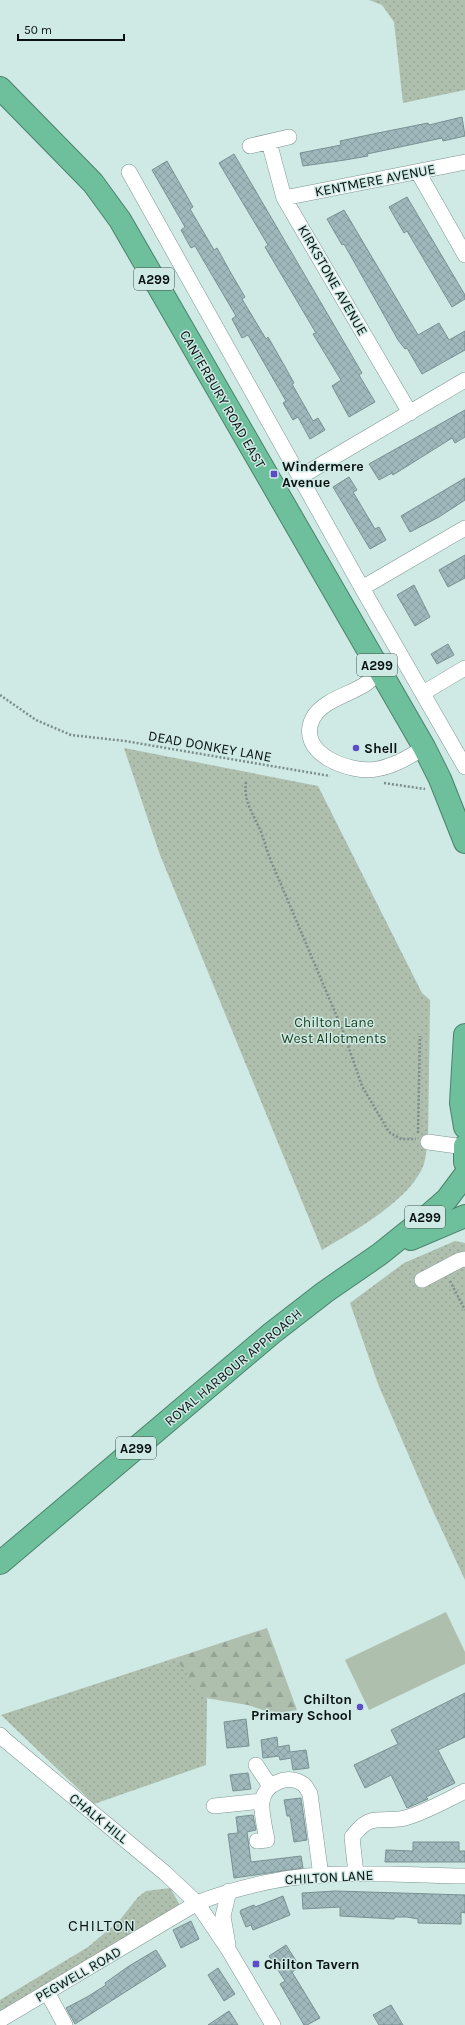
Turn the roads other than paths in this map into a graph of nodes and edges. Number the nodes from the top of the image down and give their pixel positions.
1 (0, 88) edge
2 (289, 137) dead end
3 (269, 142) junction
4 (250, 146) dead end
5 (465, 162) edge
6 (129, 172) dead end
7 (418, 172) junction
8 (284, 198) junction
9 (465, 255) edge
10 (465, 380) edge
11 (410, 413) junction
12 (300, 477) junction
13 (465, 528) edge
14 (362, 588) junction
15 (465, 668) edge
16 (380, 671) junction
17 (422, 693) junction
18 (424, 747) junction
19 (465, 767) edge
20 (465, 842) edge
21 (465, 1035) edge
22 (465, 1127) edge
23 (428, 1142) dead end
24 (465, 1146) edge
25 (465, 1162) edge
26 (465, 1175) edge
27 (465, 1216) edge
28 (380, 1254) junction
29 (465, 1259) edge
30 (422, 1280) dead end
31 (0, 1563) edge
32 (0, 1734) edge
33 (256, 1765) dead end
34 (270, 1786) junction
35 (465, 1791) edge
36 (262, 1802) junction
37 (214, 1806) dead end
38 (257, 1840) dead end
39 (356, 1874) junction
40 (321, 1876) junction
41 (465, 1876) edge
42 (229, 1891) junction
43 (197, 1903) junction
44 (228, 1949) junction
45 (47, 1992) junction
46 (0, 2020) edge
47 (65, 2025) edge
48 (273, 2025) edge

1 - 16 highway, CANTERBURY ROAD EAST / A299
2 - 3 street
3 - 4 street
3 - 8 street, KIRKSTONE AVENUE
5 - 7 street, KENTMERE AVENUE
6 - 12 street, CANTERBURY ROAD EAST
7 - 8 street, KENTMERE AVENUE
7 - 9 street
8 - 11 street, KIRKSTONE AVENUE
10 - 11 street
11 - 12 street
12 - 14 street, CANTERBURY ROAD EAST
13 - 14 street
14 - 17 street, CANTERBURY ROAD EAST
15 - 17 street
16 - 18 highway, CANTERBURY ROAD EAST / A299
16 - 18 street
17 - 19 street, CANTERBURY ROAD EAST
18 - 20 highway, CANTERBURY ROAD EAST / A299
21 - 22 highway
23 - 24 street
24 - 25 highway
26 - 28 highway, ROYAL HARBOUR APPROACH / A299
27 - 28 highway, ROYAL HARBOUR APPROACH / A299
28 - 31 highway, ROYAL HARBOUR APPROACH / A299
29 - 30 street
32 - 43 street, CHALK HILL
33 - 34 street
34 - 36 street
34 - 40 street
35 - 39 street
36 - 37 street
36 - 38 street
39 - 40 street, CHILTON LANE
39 - 41 street, CHILTON LANE
40 - 42 street, CHILTON LANE
42 - 43 street, CHILTON LANE
42 - 44 street
43 - 44 street, CHALK HILL
43 - 45 street, PEGWELL ROAD
44 - 48 street, CHALK HILL
45 - 46 street, PEGWELL ROAD
45 - 47 street

